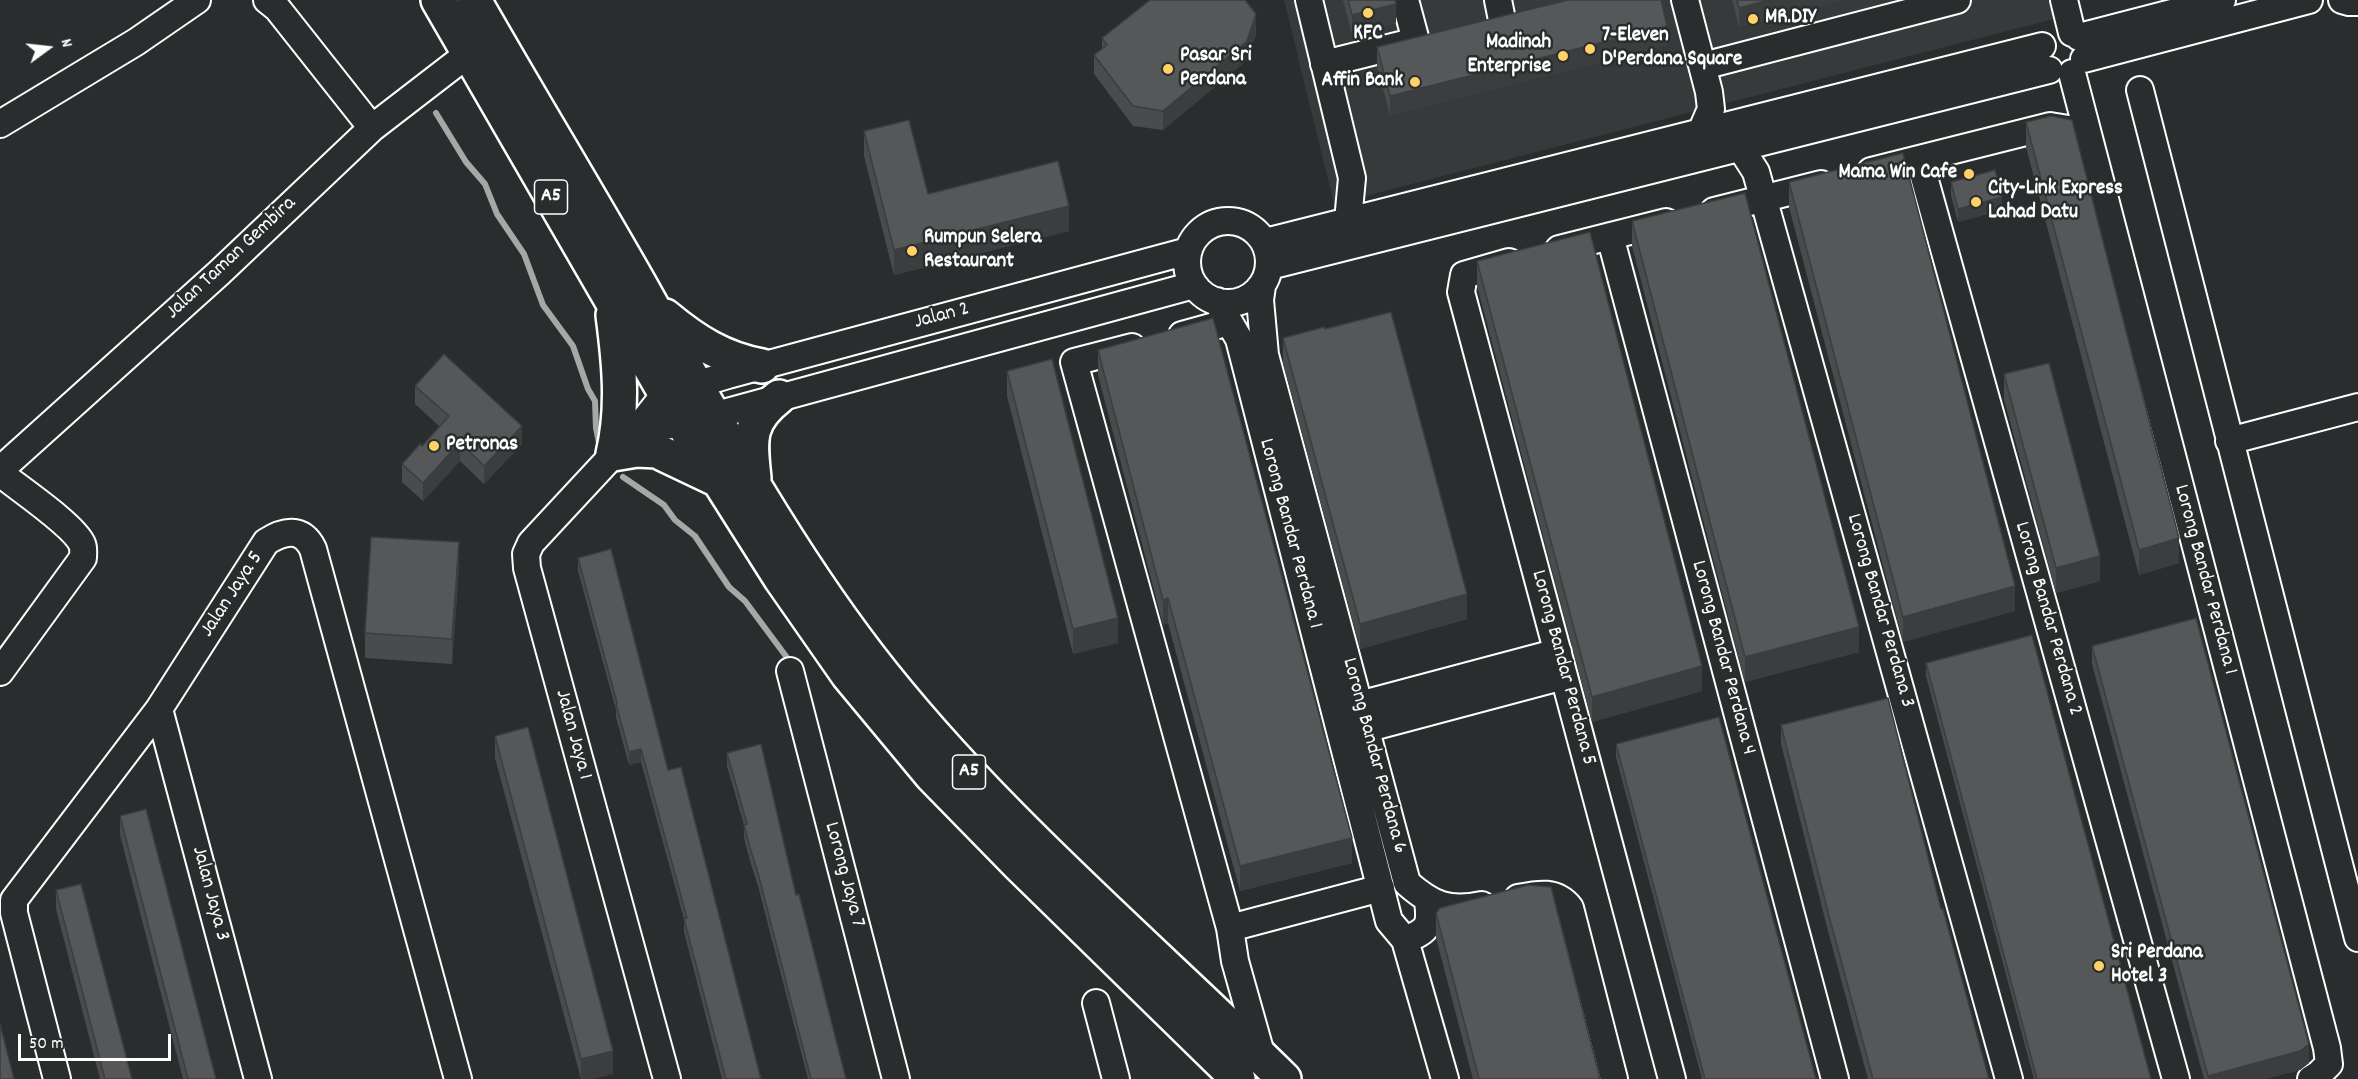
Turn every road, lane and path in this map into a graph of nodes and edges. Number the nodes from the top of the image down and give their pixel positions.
1 (197, 0) edge
2 (267, 0) edge
3 (438, 0) edge
4 (474, 0) edge
5 (1309, 0) edge
6 (1405, 0) edge
7 (1685, 0) edge
8 (1957, 0) edge
9 (2047, 0) edge
10 (2064, 0) edge
11 (2309, 0) edge
12 (2342, 0) edge
13 (2215, 1) edge
14 (2358, 2) edge
15 (170, 8) edge
16 (468, 54) junction
17 (2067, 56) junction
18 (1324, 64) junction
19 (1703, 66) junction
20 (2140, 90) dead end
21 (0, 124) edge
22 (2050, 126) junction
23 (372, 128) junction
24 (1701, 132) junction
25 (2087, 132) junction
26 (1740, 147) junction
27 (1919, 159) junction
28 (1764, 198) junction
29 (1348, 221) junction
30 (1610, 236) junction
31 (1188, 251) junction
32 (1265, 265) junction
33 (1194, 285) junction
34 (611, 301) junction
35 (650, 303) junction
36 (1223, 312) junction
37 (762, 366) junction
38 (696, 385) junction
39 (665, 394) junction
40 (779, 397) junction
41 (2358, 407) edge
42 (714, 415) junction
43 (682, 424) junction
44 (638, 428) junction
45 (2229, 441) junction
46 (613, 453) junction
47 (0, 471) edge
48 (718, 480) junction
49 (755, 483) junction
50 (1561, 664) junction
51 (790, 671) dead end
52 (0, 672) edge
53 (159, 709) junction
54 (1362, 717) junction
55 (1381, 888) junction
56 (1428, 901) junction
57 (1230, 928) junction
58 (2358, 938) edge
59 (1406, 940) junction
60 (1096, 1003) dead end
61 (1273, 1068) edge
62 (57, 1079) edge
63 (258, 1079) edge
64 (458, 1079) edge
65 (667, 1079) edge
66 (896, 1079) edge
67 (1116, 1079) edge
68 (1238, 1079) edge
69 (1445, 1079) edge
70 (1614, 1079) edge
71 (1672, 1079) edge
72 (1835, 1079) edge
73 (2009, 1079) edge
74 (2176, 1079) edge
75 (2311, 1079) edge

1 - 15 street
2 - 23 street
3 - 16 highway, A5
4 - 35 highway, A5
5 - 18 street
6 - 18 street
7 - 19 street
8 - 19 street
9 - 17 street
10 - 17 street
11 - 17 street
12 - 14 street
13 - 17 street
15 - 21 street
16 - 23 street, Jalan Taman Gembira
16 - 34 highway, A5
17 - 22 street
17 - 24 street
17 - 25 street, Lorong Bandar Perdana 1
17 - 26 street
18 - 29 street
19 - 24 street
20 - 45 street
22 - 25 street
22 - 27 street
23 - 47 street, Jalan Taman Gembira
24 - 29 street
25 - 75 street, Lorong Bandar Perdana 1
26 - 28 street, Lorong Bandar Perdana 3
26 - 32 street
27 - 28 street
27 - 74 street, Lorong Bandar Perdana 2
28 - 30 street
28 - 73 street, Lorong Bandar Perdana 3
29 - 32 street
30 - 50 street, Lorong Bandar Perdana 5
30 - 72 street, Lorong Bandar Perdana 4
31 - 32 street
31 - 33 street
31 - 37 street, Jalan 2
32 - 36 street
32 - 54 street, Lorong Bandar Perdana 6
33 - 36 street
33 - 40 street, Jalan 2
34 - 39 highway, A5
34 - 46 highway
35 - 37 highway
35 - 38 highway, A5
36 - 55 street, Lorong Bandar Perdana 1
36 - 57 street
37 - 38 street, Jalan 2
38 - 39 street, Jalan 2
38 - 42 highway, A5
39 - 43 highway, A5
39 - 44 street, Jalan Jaya 1
40 - 42 street, Jalan 2
40 - 49 highway
41 - 45 street
42 - 43 street, Jalan 2
42 - 49 highway, A5
43 - 44 street, Jalan 2
43 - 48 highway, A5
44 - 46 street, Jalan Jaya 1
45 - 58 street
46 - 48 highway
46 - 65 street, Jalan Jaya 1
47 - 52 street
48 - 68 highway, A5
49 - 61 highway, A5
50 - 54 street
50 - 71 street, Lorong Bandar Perdana 5
51 - 66 street, Lorong Jaya 7
53 - 62 street, Jalan Jaya 5
53 - 63 street, Jalan Jaya 3
53 - 64 street, Jalan Jaya 5
54 - 56 street, Lorong Bandar Perdana 6
55 - 57 street
55 - 59 street, Lorong Bandar Perdana 1
56 - 59 street
56 - 70 street
57 - 61 street
59 - 69 street, Lorong Bandar Perdana 1
60 - 67 street

